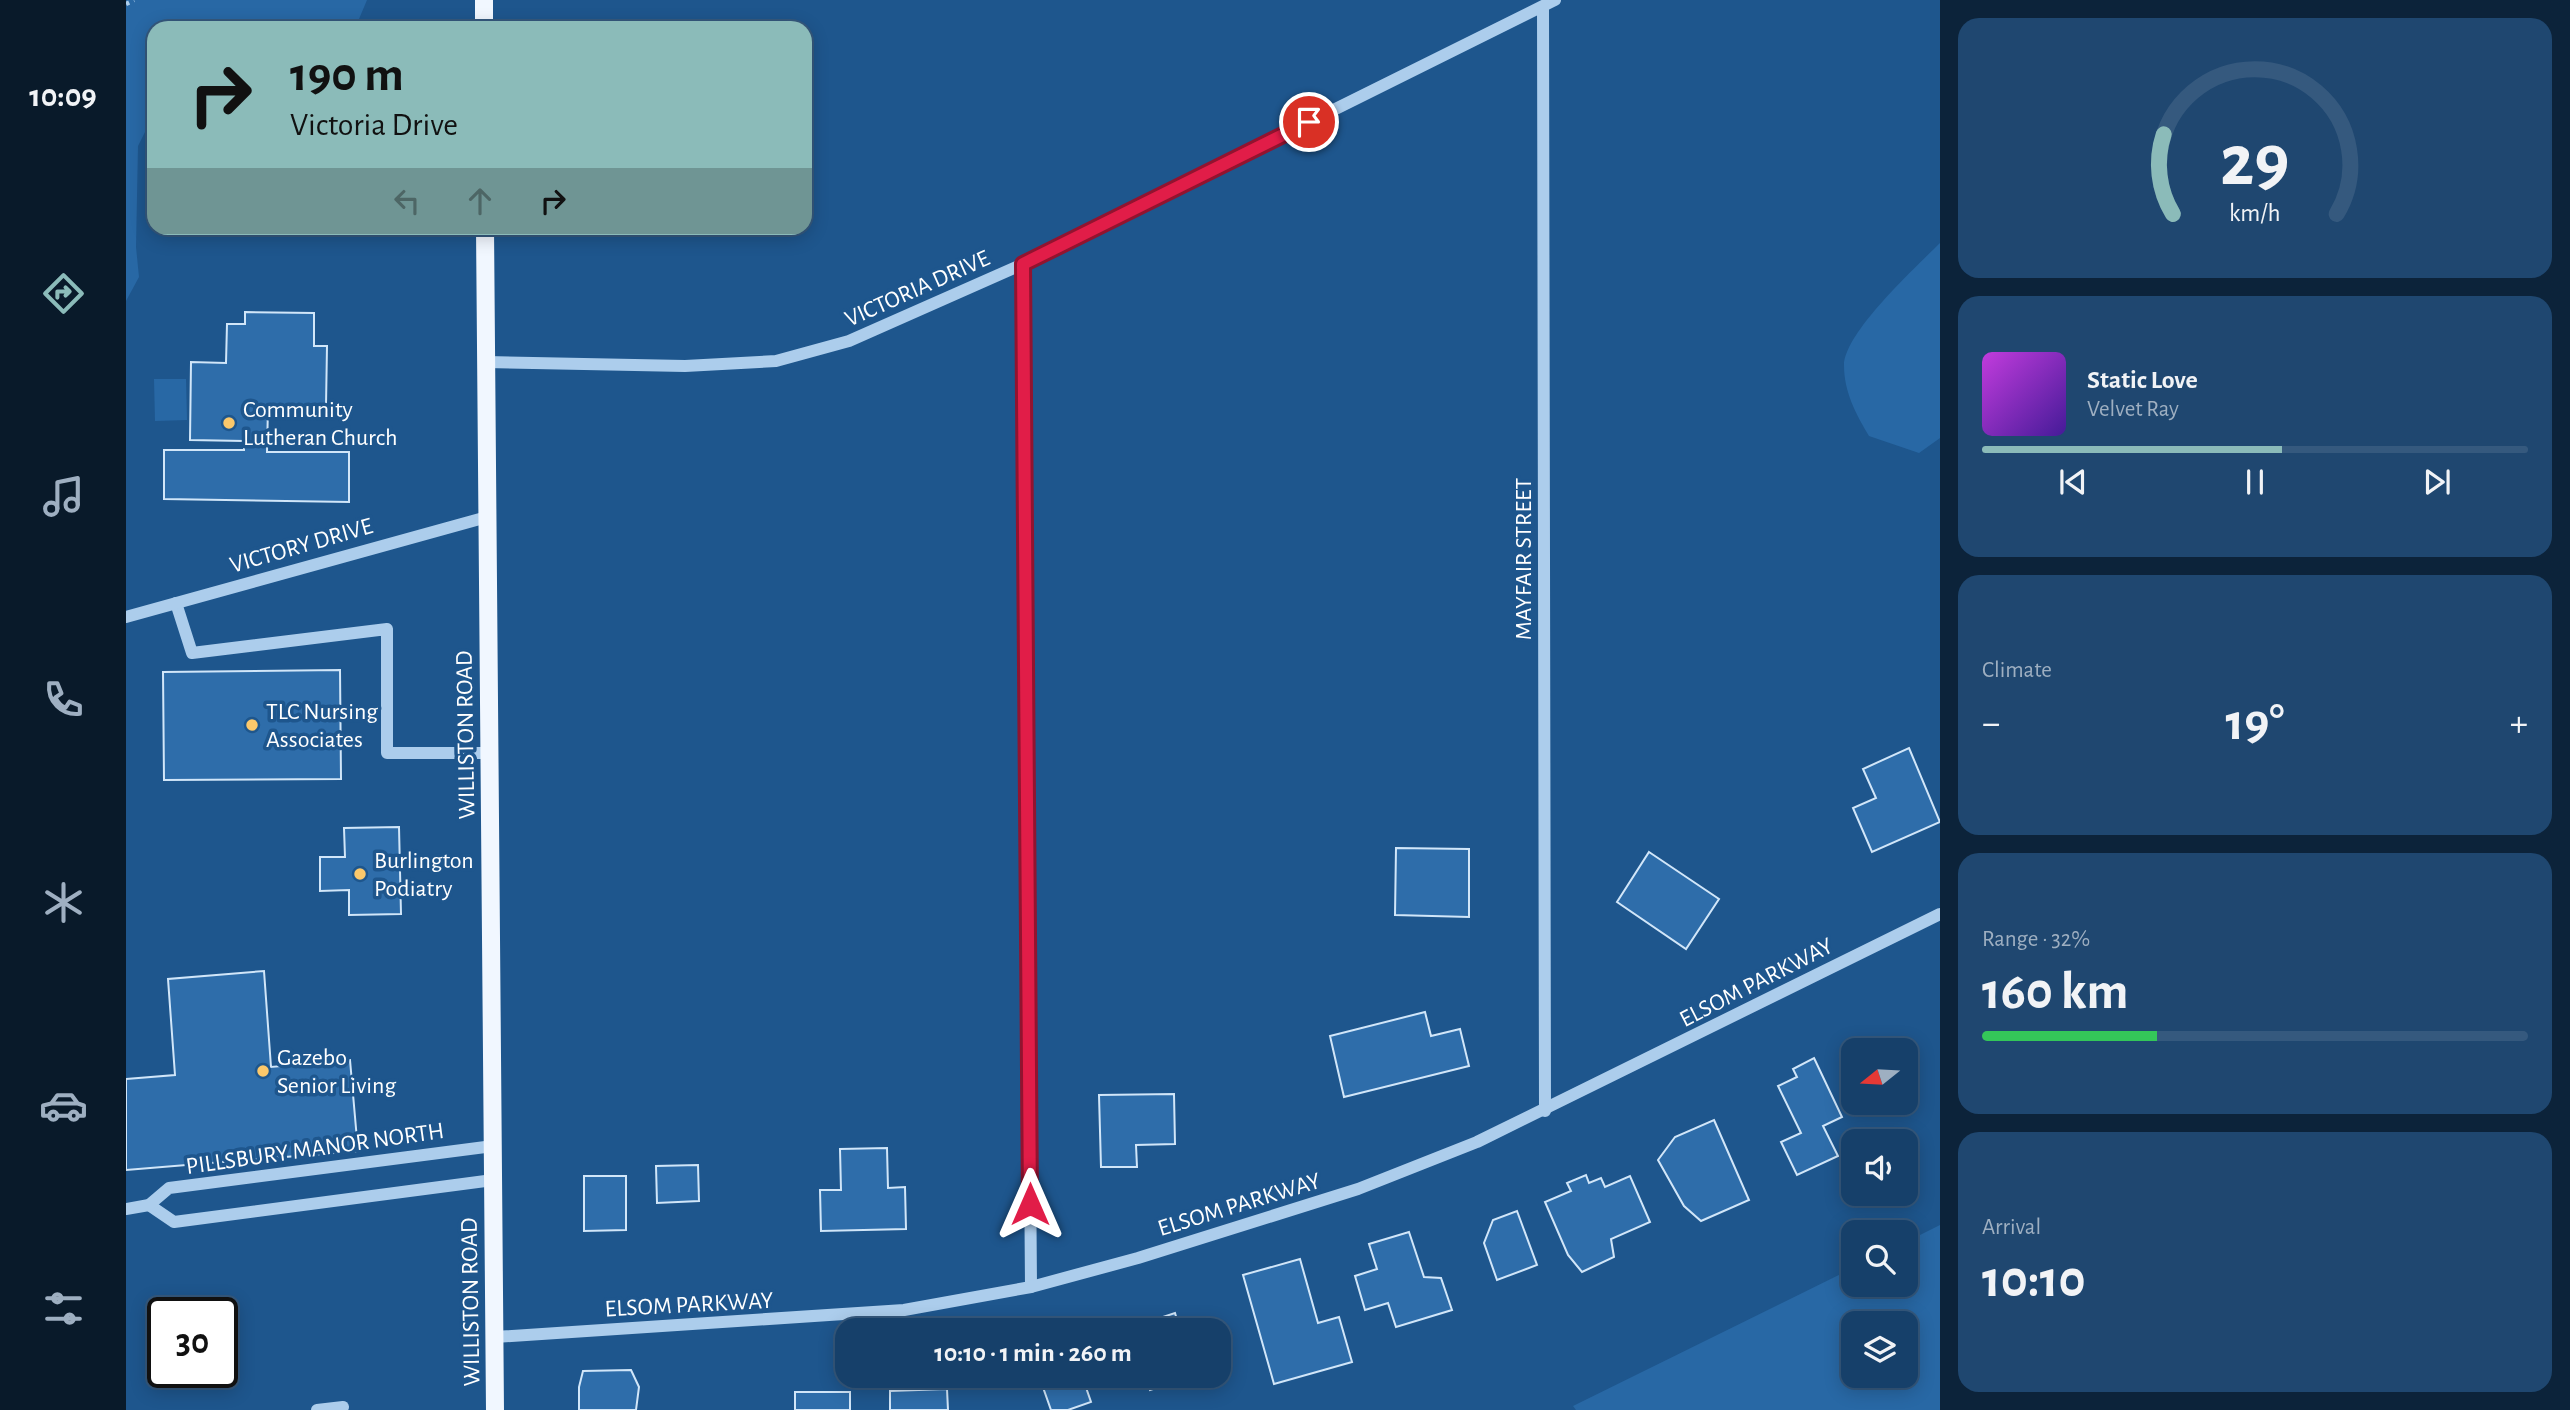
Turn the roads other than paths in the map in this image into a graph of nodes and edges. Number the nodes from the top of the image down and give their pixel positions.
1 (484, 0) edge
2 (1555, 0) edge
3 (1543, 6) junction
4 (484, 21) edge
5 (485, 235) edge
6 (1023, 264) junction
7 (486, 362) junction
8 (488, 517) junction
9 (176, 603) junction
10 (126, 617) edge
11 (489, 753) junction
12 (1940, 914) edge
13 (1545, 1111) junction
14 (493, 1146) junction
15 (494, 1180) junction
16 (149, 1205) junction
17 (126, 1209) edge
18 (1031, 1287) junction
19 (495, 1337) junction
20 (343, 1407) dead end
21 (317, 1410) edge
22 (495, 1410) edge

1 - 4 main road
2 - 3 street, VICTORIA DRIVE
3 - 6 street, VICTORIA DRIVE
3 - 13 street, MAYFAIR STREET
5 - 7 main road, WILLISTON ROAD
6 - 7 street, VICTORIA DRIVE
6 - 18 street
7 - 8 main road, WILLISTON ROAD
8 - 9 street, VICTORY DRIVE
8 - 11 main road, WILLISTON ROAD
9 - 10 street, VICTORY DRIVE
9 - 11 street
11 - 14 main road, WILLISTON ROAD
12 - 13 street, ELSOM PARKWAY
13 - 18 street, ELSOM PARKWAY
14 - 15 main road, WILLISTON ROAD
14 - 16 street, PILLSBURY MANOR NORTH
15 - 16 street
15 - 19 main road, WILLISTON ROAD
16 - 17 street, PILLSBURY MANOR NORTH
18 - 19 street, ELSOM PARKWAY
19 - 22 main road, WILLISTON ROAD
20 - 21 street

